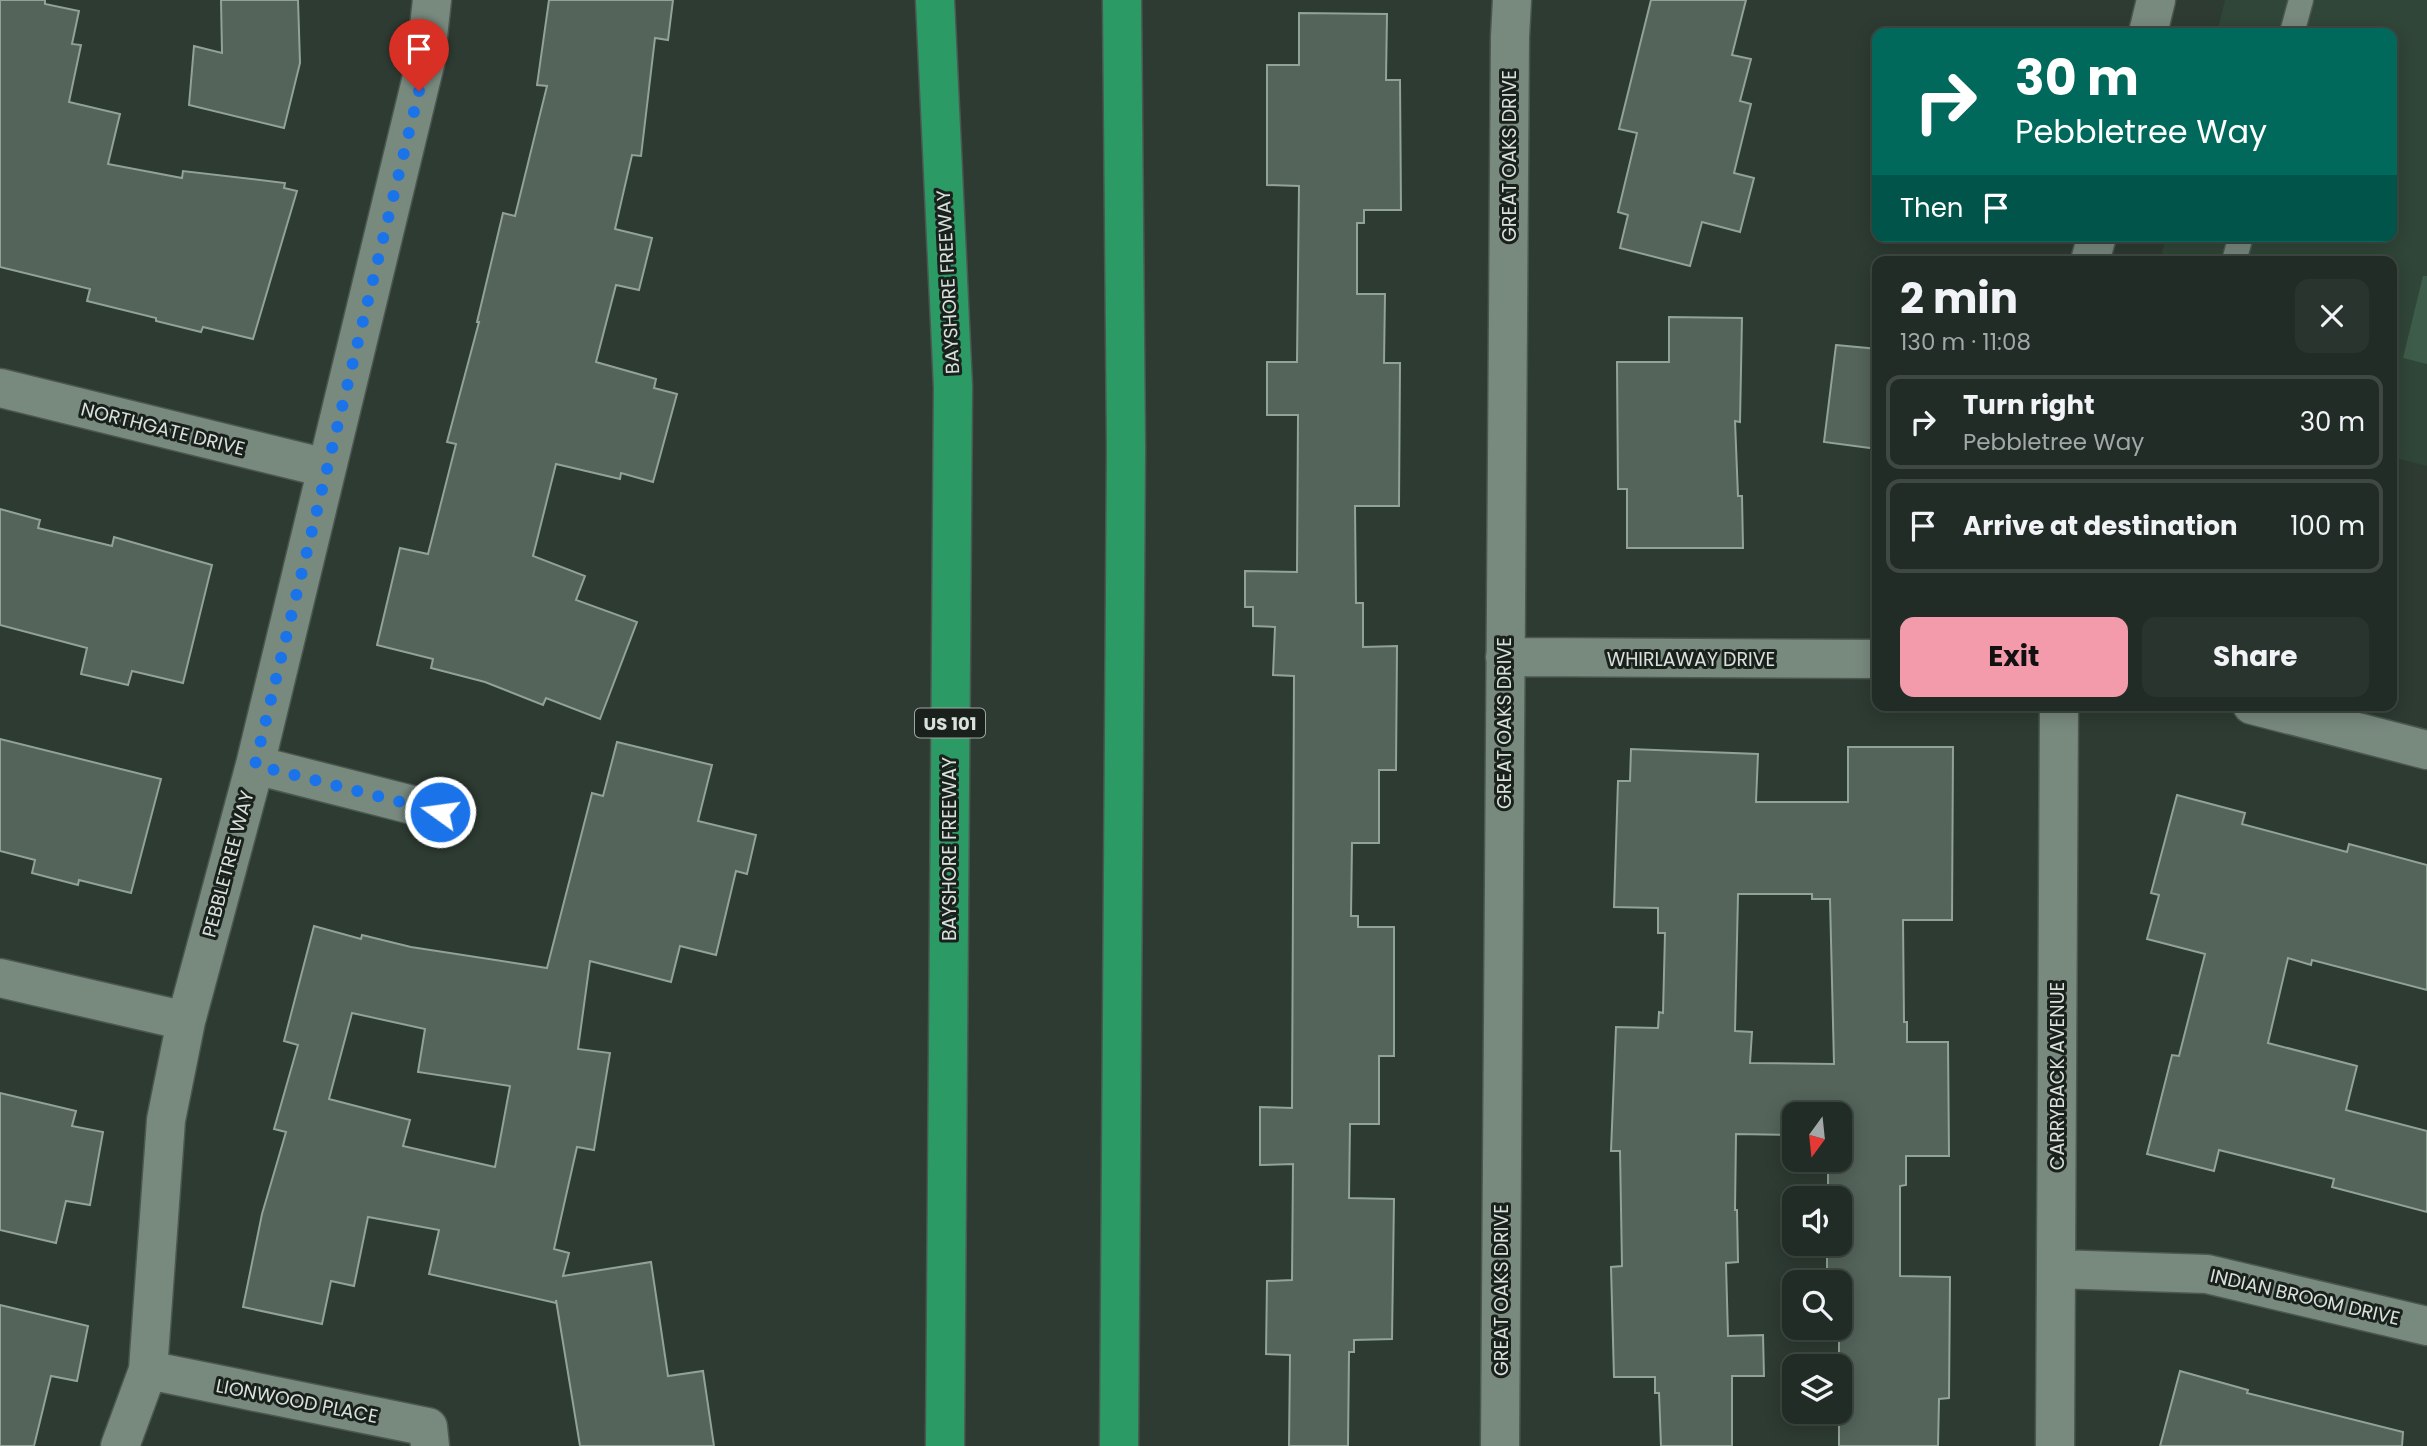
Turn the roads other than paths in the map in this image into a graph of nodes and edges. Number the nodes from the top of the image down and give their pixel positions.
1 (432, 0) edge
2 (935, 0) edge
3 (1122, 0) edge
4 (1513, 0) edge
5 (2156, 0) edge
6 (2301, 0) edge
7 (2149, 28) edge
8 (2293, 28) edge
9 (0, 388) edge
10 (326, 468) junction
11 (1505, 657) junction
12 (1872, 659) edge
13 (2059, 711) edge
14 (2275, 711) edge
15 (2427, 750) edge
16 (255, 765) junction
17 (440, 812) dead end
18 (0, 978) edge
19 (186, 1021) junction
20 (2056, 1269) junction
21 (2427, 1326) edge
22 (148, 1370) junction
23 (120, 1446) edge
24 (430, 1446) edge
25 (945, 1446) edge
26 (1119, 1446) edge
27 (1500, 1446) edge
28 (2055, 1446) edge

1 - 10 street, PEBBLETREE WAY
2 - 25 highway, BAYSHORE FREEWAY / US 101
3 - 26 highway
4 - 11 street, GREAT OAKS DRIVE
5 - 7 street
6 - 8 lane
9 - 10 street, NORTHGATE DRIVE
10 - 16 street, PEBBLETREE WAY
11 - 12 street, WHIRLAWAY DRIVE
11 - 27 street, GREAT OAKS DRIVE
13 - 20 street, CARRYBACK AVENUE
14 - 15 street
16 - 17 street
16 - 19 street, PEBBLETREE WAY
18 - 19 street
19 - 22 street, PEBBLETREE WAY
20 - 21 street, INDIAN BROOM DRIVE
20 - 28 street, CARRYBACK AVENUE
22 - 23 street, PEBBLETREE WAY
22 - 24 street, LIONWOOD PLACE

